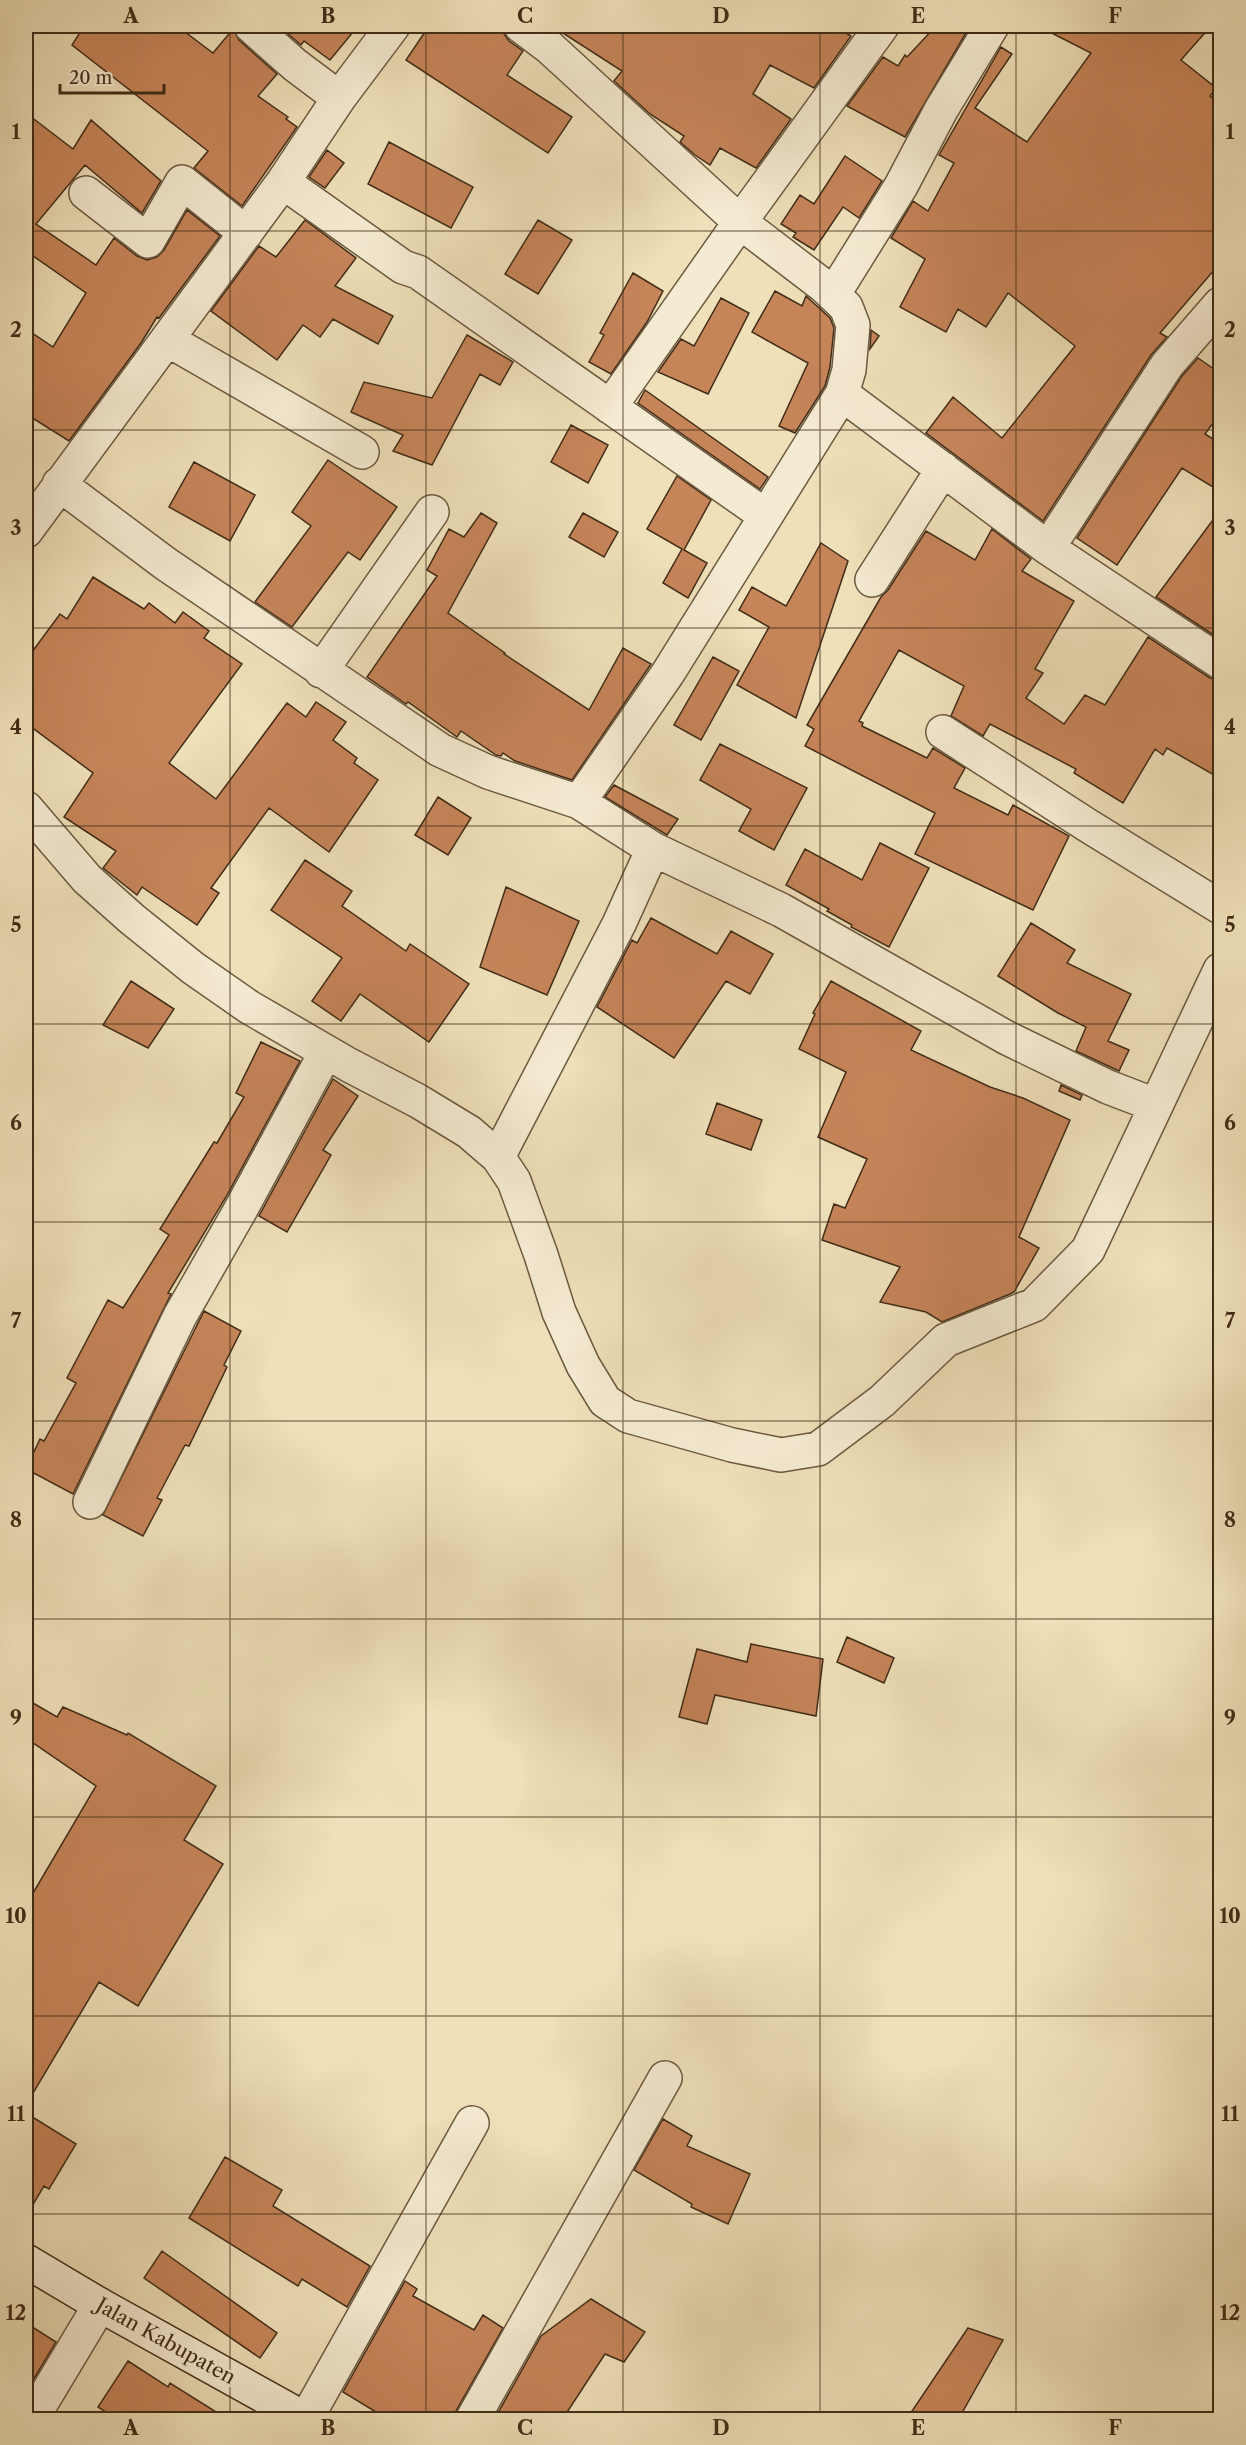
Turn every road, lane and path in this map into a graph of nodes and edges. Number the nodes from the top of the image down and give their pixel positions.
1 (251, 26) edge
2 (393, 26) edge
3 (521, 26) edge
4 (882, 26) edge
5 (992, 26) edge
6 (558, 36) edge
7 (339, 98) junction
8 (283, 182) junction
9 (86, 193) dead end
10 (740, 222) junction
11 (246, 233) junction
12 (833, 295) junction
13 (1221, 304) edge
14 (168, 340) junction
15 (842, 394) junction
16 (610, 407) junction
17 (362, 452) dead end
18 (943, 469) junction
19 (59, 484) junction
20 (432, 512) dead end
21 (766, 516) junction
22 (26, 531) edge
23 (1048, 548) junction
24 (872, 580) dead end
25 (1221, 662) edge
26 (321, 671) junction
27 (943, 732) dead end
28 (579, 802) junction
29 (26, 808) edge
30 (653, 849) junction
31 (1221, 907) edge
32 (1221, 970) edge
33 (326, 1052) junction
34 (1155, 1105) junction
35 (498, 1157) junction
36 (90, 1502) dead end
37 (665, 2078) dead end
38 (472, 2123) dead end
39 (26, 2261) edge
40 (100, 2306) junction
41 (307, 2419) edge
42 (31, 2420) edge
43 (472, 2420) edge

1 - 7 street
2 - 7 street
3 - 6 street
4 - 10 street
5 - 12 street
6 - 10 street
7 - 8 street
8 - 11 street
8 - 16 street
9 - 11 street
10 - 12 street
10 - 16 street
11 - 14 street
12 - 15 street
13 - 23 street
14 - 17 street
14 - 19 street
15 - 18 street
15 - 21 street
16 - 21 street
18 - 23 street
18 - 24 street
19 - 22 street
19 - 26 street
20 - 26 street
21 - 28 street
23 - 25 street
26 - 28 street
27 - 31 street
28 - 30 street
29 - 33 street
30 - 34 street
30 - 35 street
32 - 34 street
33 - 35 street
33 - 36 street
34 - 35 street
37 - 43 street
38 - 41 street
39 - 40 street, Jalan Kabupaten
40 - 41 street, Jalan Kabupaten
40 - 42 street

